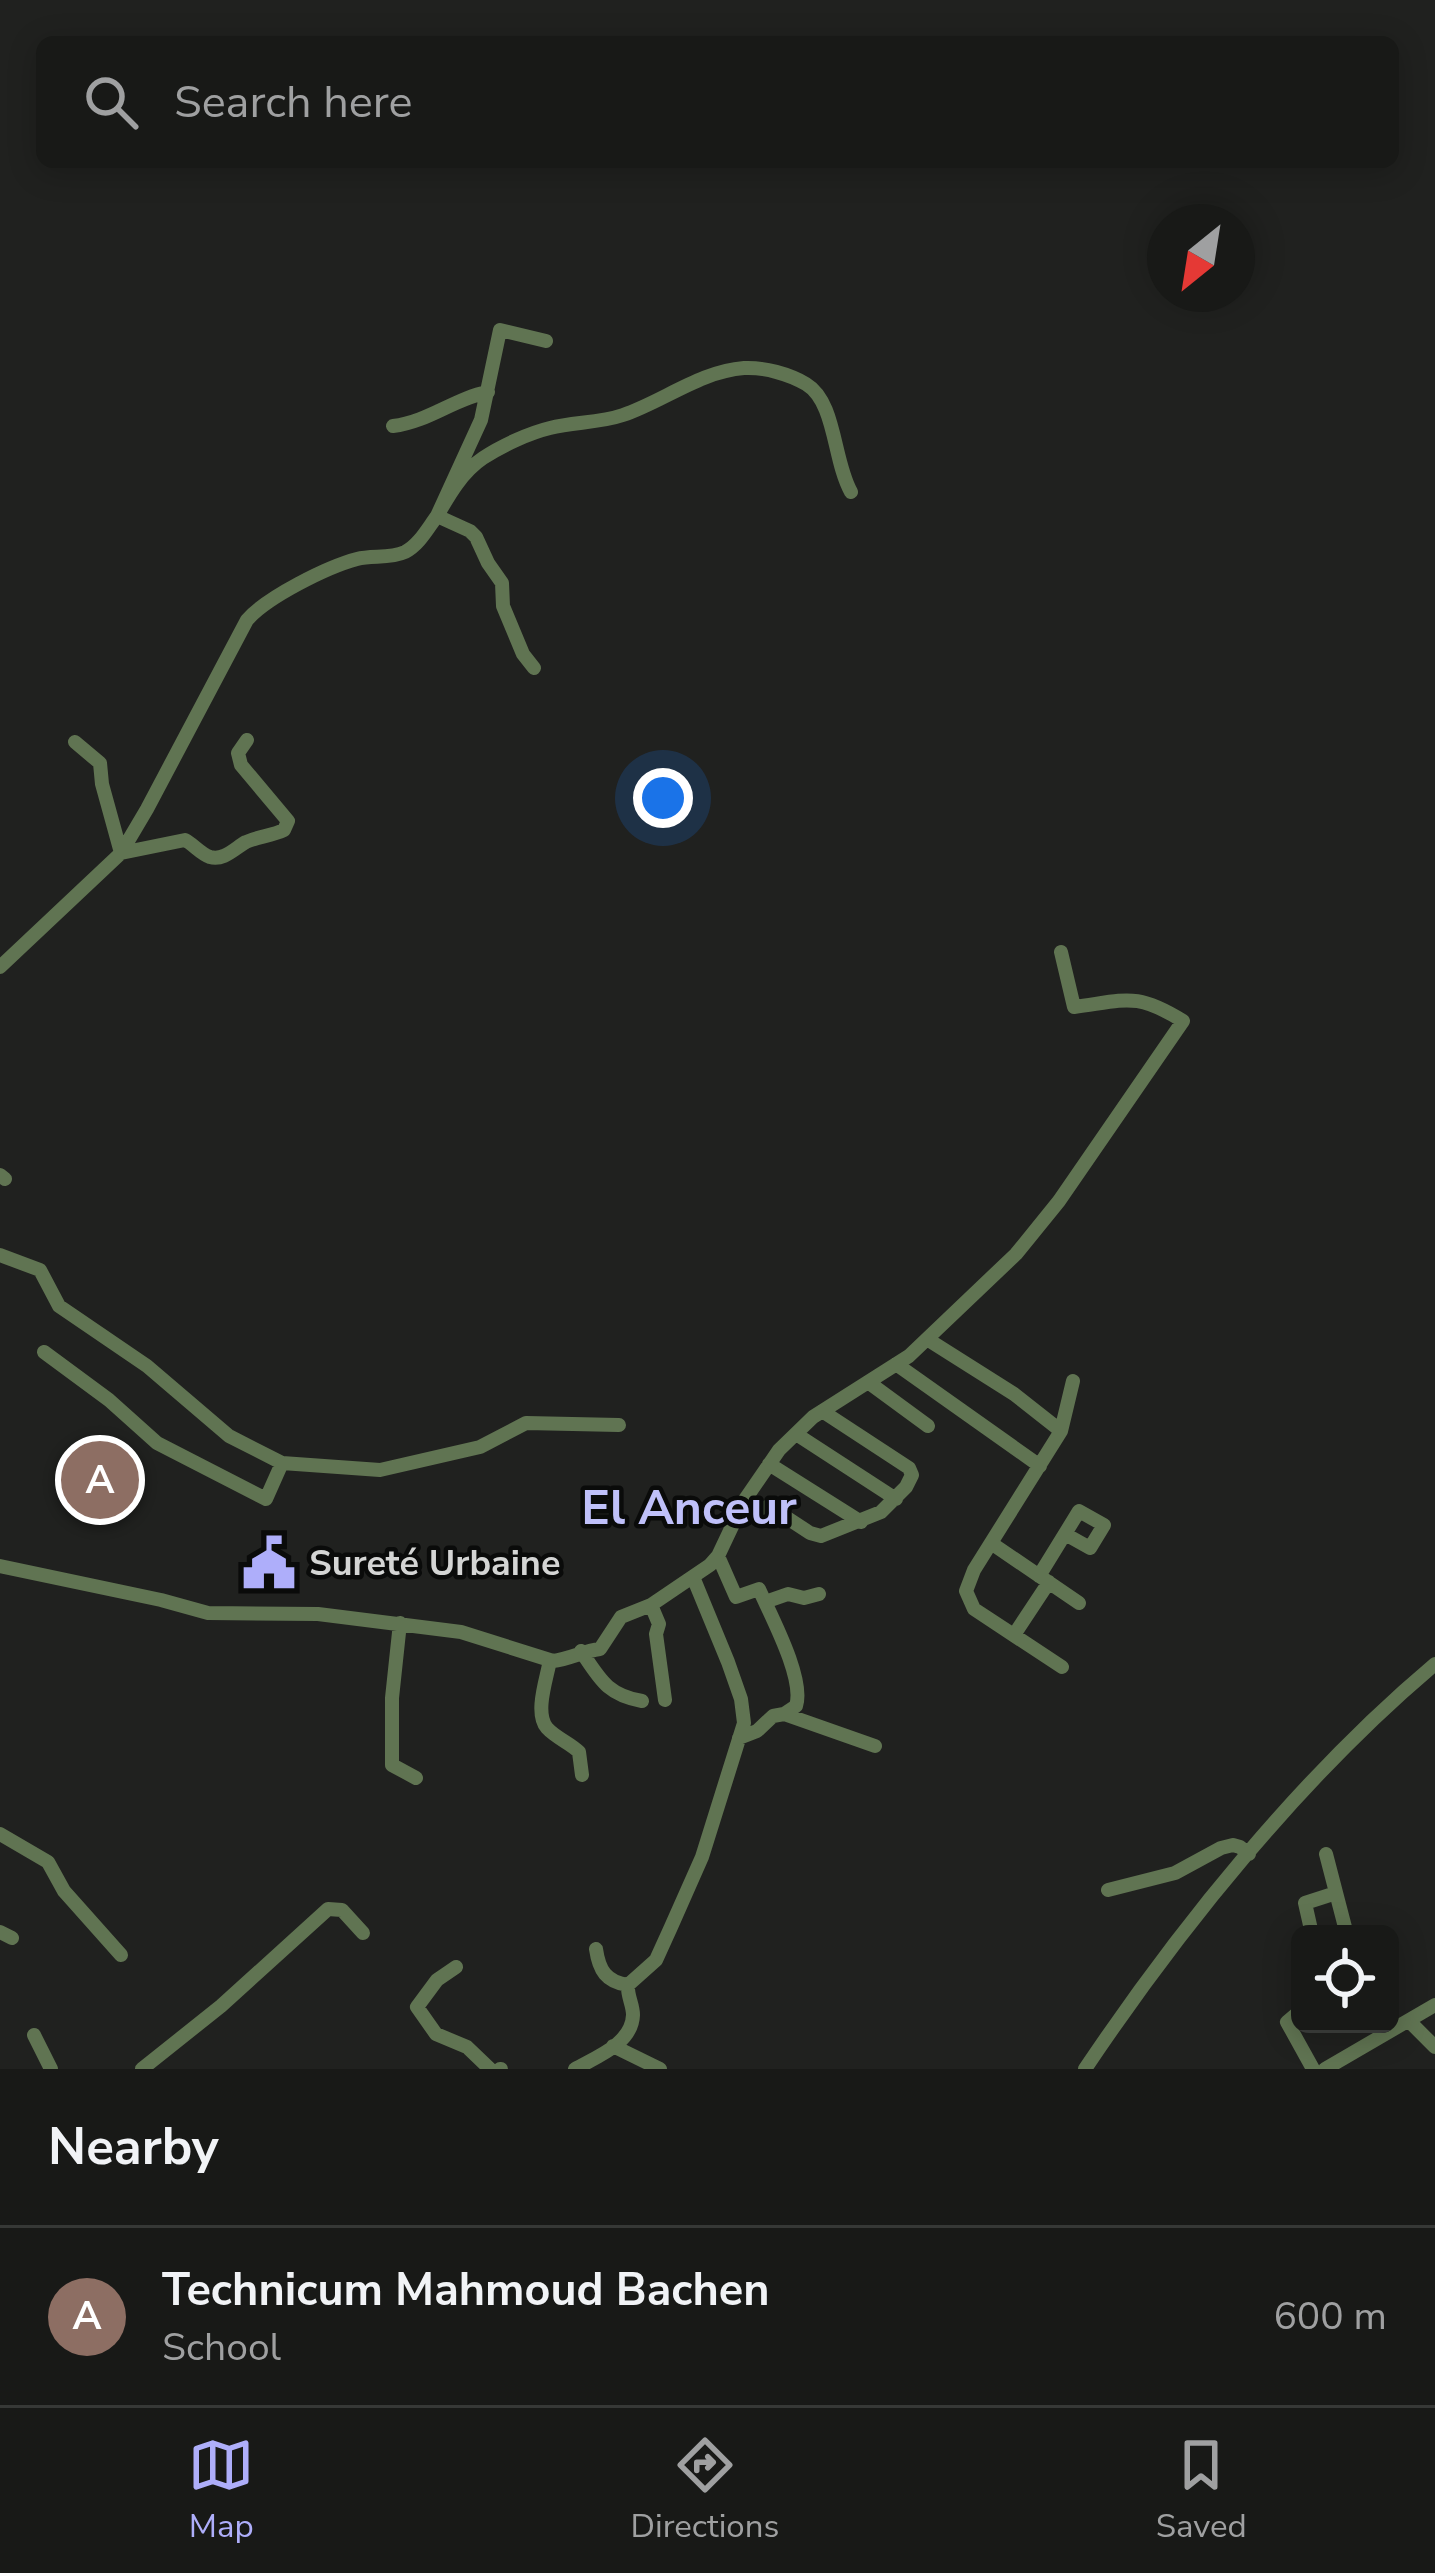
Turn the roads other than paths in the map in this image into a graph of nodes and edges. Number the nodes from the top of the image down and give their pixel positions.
1 (546, 341) dead end
2 (488, 392) junction
3 (392, 426) dead end
4 (851, 492) dead end
5 (437, 516) junction
6 (534, 668) dead end
7 (247, 740) dead end
8 (75, 742) dead end
9 (121, 853) junction
10 (1060, 952) dead end
11 (0, 967) edge
12 (0, 1255) edge
13 (927, 1340) junction
14 (44, 1352) dead end
15 (896, 1364) junction
16 (868, 1382) junction
17 (1073, 1382) dead end
18 (822, 1411) junction
19 (619, 1425) dead end
20 (928, 1426) dead end
21 (1061, 1431) junction
22 (796, 1433) junction
23 (282, 1463) junction
24 (769, 1464) junction
25 (1040, 1466) junction
26 (896, 1499) junction
27 (733, 1522) junction
28 (861, 1522) junction
29 (1065, 1534) dead end
30 (991, 1543) junction
31 (718, 1556) junction
32 (0, 1566) edge
33 (693, 1577) junction
34 (1044, 1579) junction
35 (819, 1594) dead end
36 (765, 1602) junction
37 (1079, 1603) dead end
38 (651, 1605) junction
39 (400, 1623) junction
40 (1014, 1635) junction
41 (581, 1652) junction
42 (550, 1660) junction
43 (1435, 1664) edge
44 (1062, 1667) dead end
45 (665, 1700) dead end
46 (642, 1701) dead end
47 (784, 1714) junction
48 (739, 1738) junction
49 (875, 1747) dead end
50 (582, 1775) dead end
51 (416, 1778) dead end
52 (0, 1834) edge
53 (1249, 1854) junction
54 (1326, 1854) dead end
55 (1108, 1890) dead end
56 (1336, 1894) junction
57 (1310, 1925) edge
58 (1344, 1925) edge
59 (363, 1934) dead end
60 (596, 1949) dead end
61 (121, 1955) dead end
62 (456, 1966) dead end
63 (628, 1985) junction
64 (1435, 2005) edge
65 (1410, 2022) junction
66 (1293, 2033) edge
67 (34, 2035) dead end
68 (613, 2046) junction
69 (1435, 2048) edge
70 (51, 2069) edge
71 (142, 2069) edge
72 (490, 2069) edge
73 (575, 2069) edge
74 (660, 2069) edge
75 (1085, 2069) edge
76 (1313, 2069) edge
77 (1325, 2069) edge

1 - 2 street
2 - 3 street
2 - 5 street
4 - 5 street
5 - 6 street
5 - 9 street
7 - 9 street
8 - 9 street
9 - 11 street
10 - 13 street
12 - 23 street
13 - 15 street
13 - 21 street
14 - 23 street
15 - 16 street
15 - 25 street
16 - 18 street
16 - 20 street
17 - 21 street
18 - 22 street
18 - 26 street
19 - 23 street
21 - 25 street
22 - 24 street
22 - 26 street
24 - 27 street
24 - 28 street
25 - 30 street
26 - 28 street
27 - 28 street
27 - 31 street
29 - 34 street
30 - 34 street
30 - 40 street
31 - 33 street
31 - 36 street
32 - 39 street
33 - 38 street
33 - 48 street
34 - 37 street
34 - 40 street
35 - 36 street
36 - 47 street
38 - 41 street
38 - 45 street
39 - 42 street
39 - 51 street
40 - 44 street
41 - 42 street
41 - 46 street
42 - 50 street
43 - 53 street
47 - 48 street
47 - 49 street
48 - 63 street
52 - 61 street
53 - 55 street
53 - 75 street
54 - 56 street
56 - 57 street
56 - 58 street
59 - 71 street
60 - 63 street
62 - 72 street
63 - 68 street
64 - 65 street
65 - 69 street
65 - 77 street
66 - 76 street
67 - 70 street
68 - 73 street
68 - 74 street

